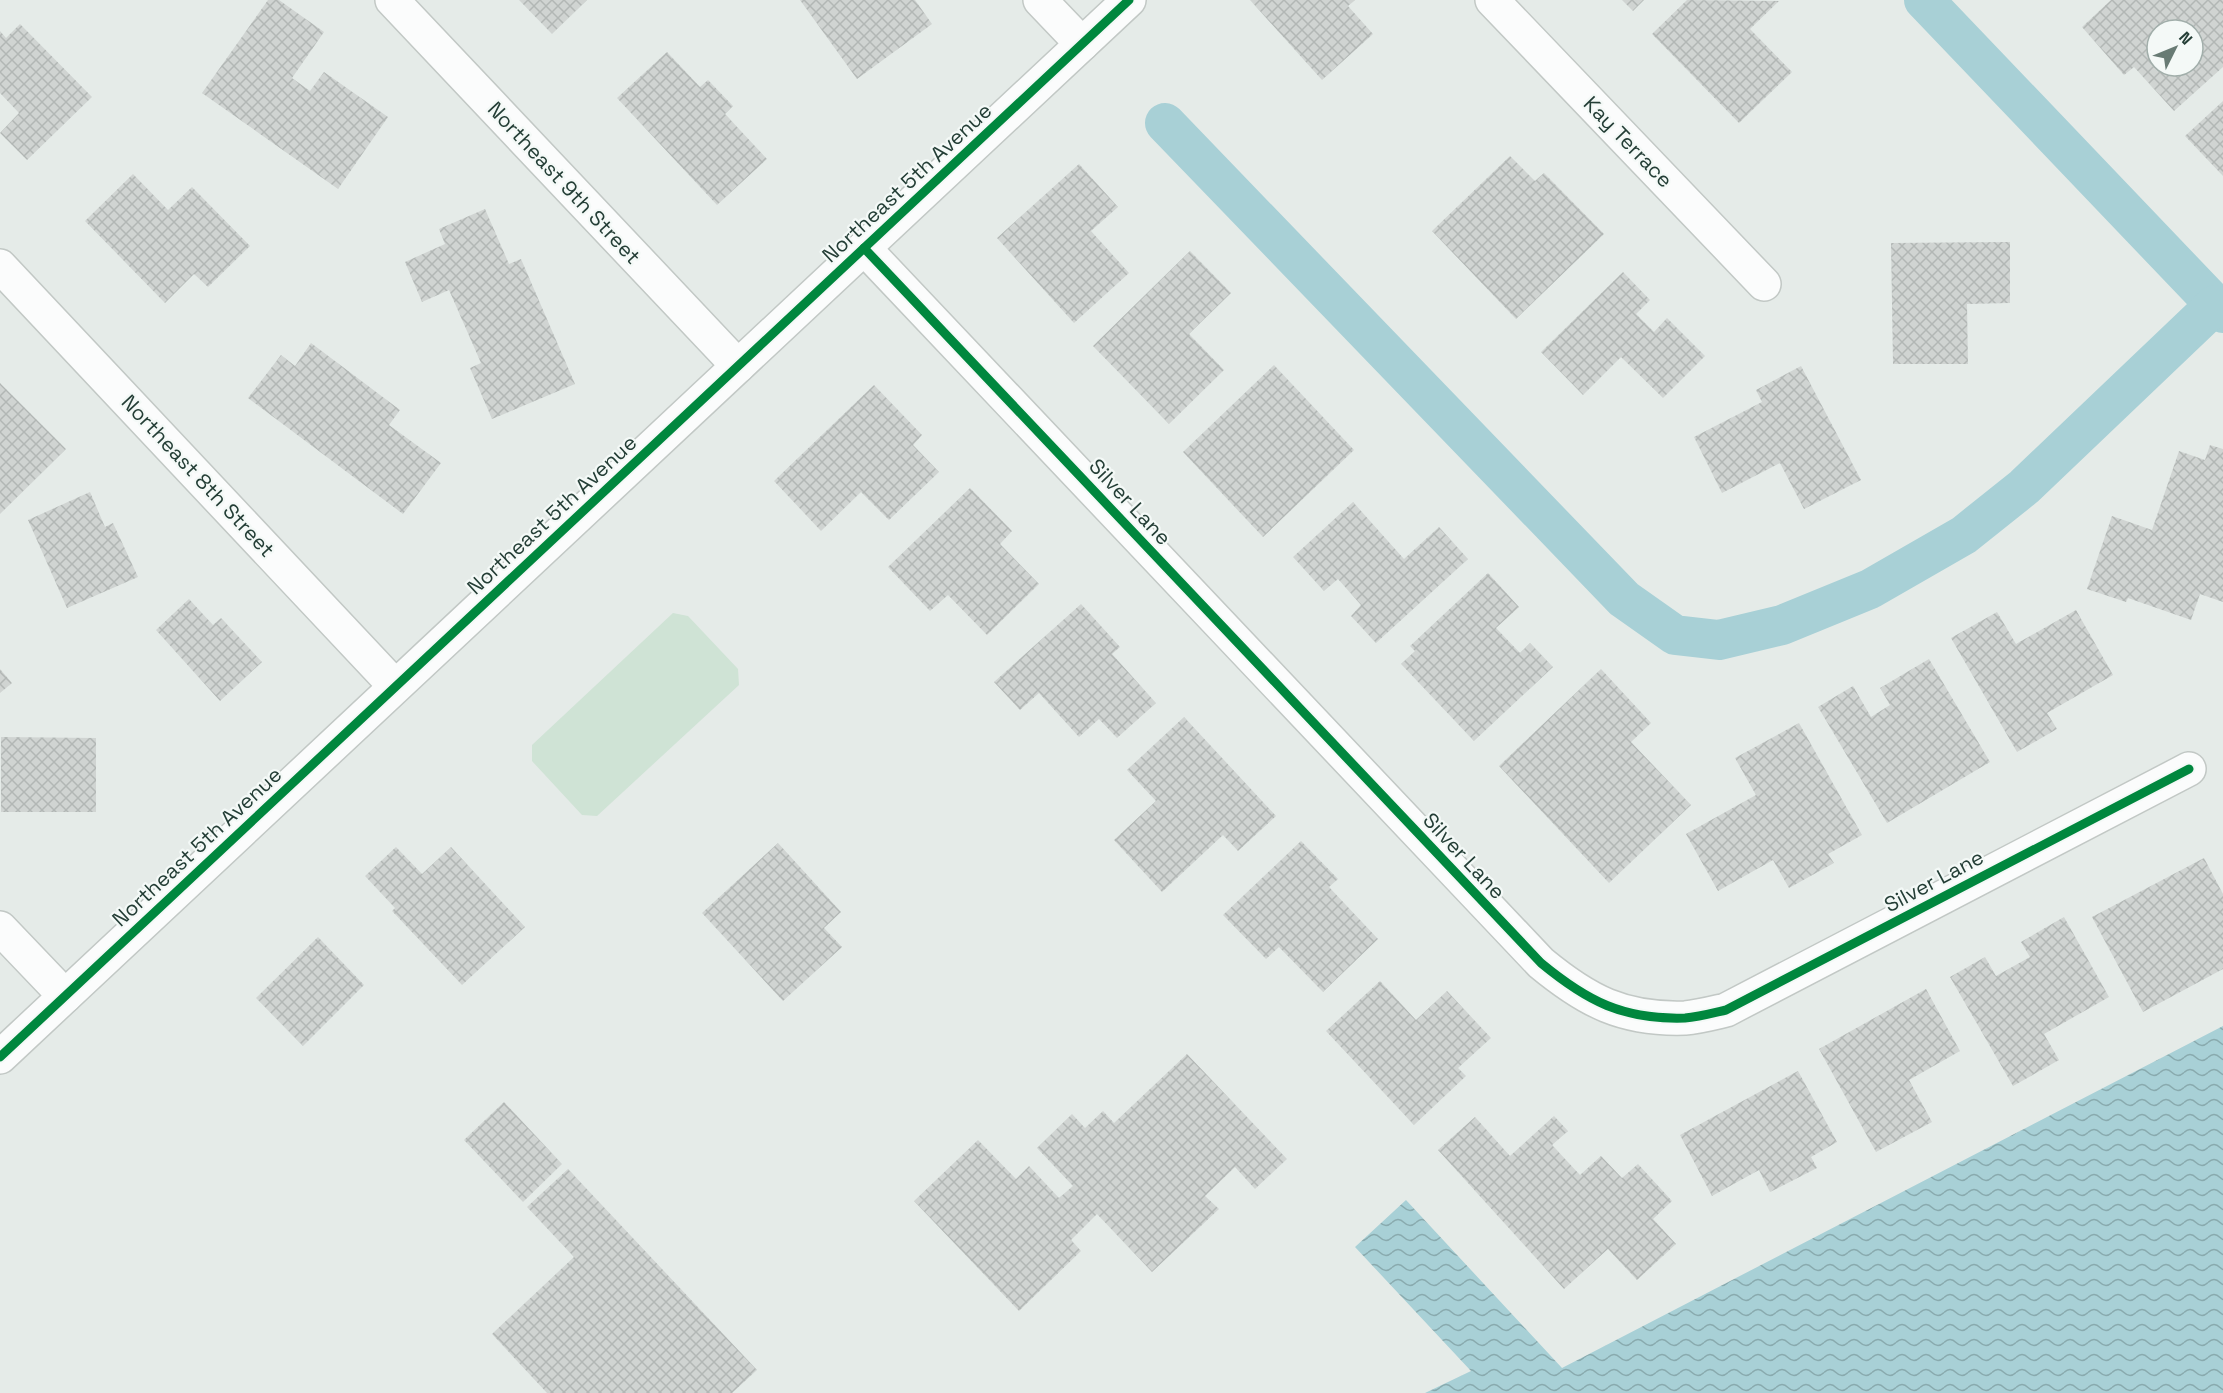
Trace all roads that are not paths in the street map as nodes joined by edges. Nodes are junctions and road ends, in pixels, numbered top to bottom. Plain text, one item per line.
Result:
1 (392, 0) edge
2 (1040, 0) edge
3 (1129, 0) edge
4 (1492, 0) edge
5 (1082, 44) junction
6 (864, 248) junction
7 (0, 266) edge
8 (1764, 284) dead end
9 (738, 366) junction
10 (395, 686) junction
11 (2189, 769) dead end
12 (0, 928) edge
13 (65, 996) junction
14 (0, 1057) edge

1 - 9 street, Northeast 9th Street
2 - 5 street
3 - 5 street, Northeast 5th Avenue
4 - 8 street, Kay Terrace
5 - 6 street, Northeast 5th Avenue
6 - 9 street, Northeast 5th Avenue
6 - 11 street, Silver Lane
7 - 10 street, Northeast 8th Street
9 - 10 street, Northeast 5th Avenue
10 - 13 street, Northeast 5th Avenue
12 - 13 street
13 - 14 street, Northeast 5th Avenue

